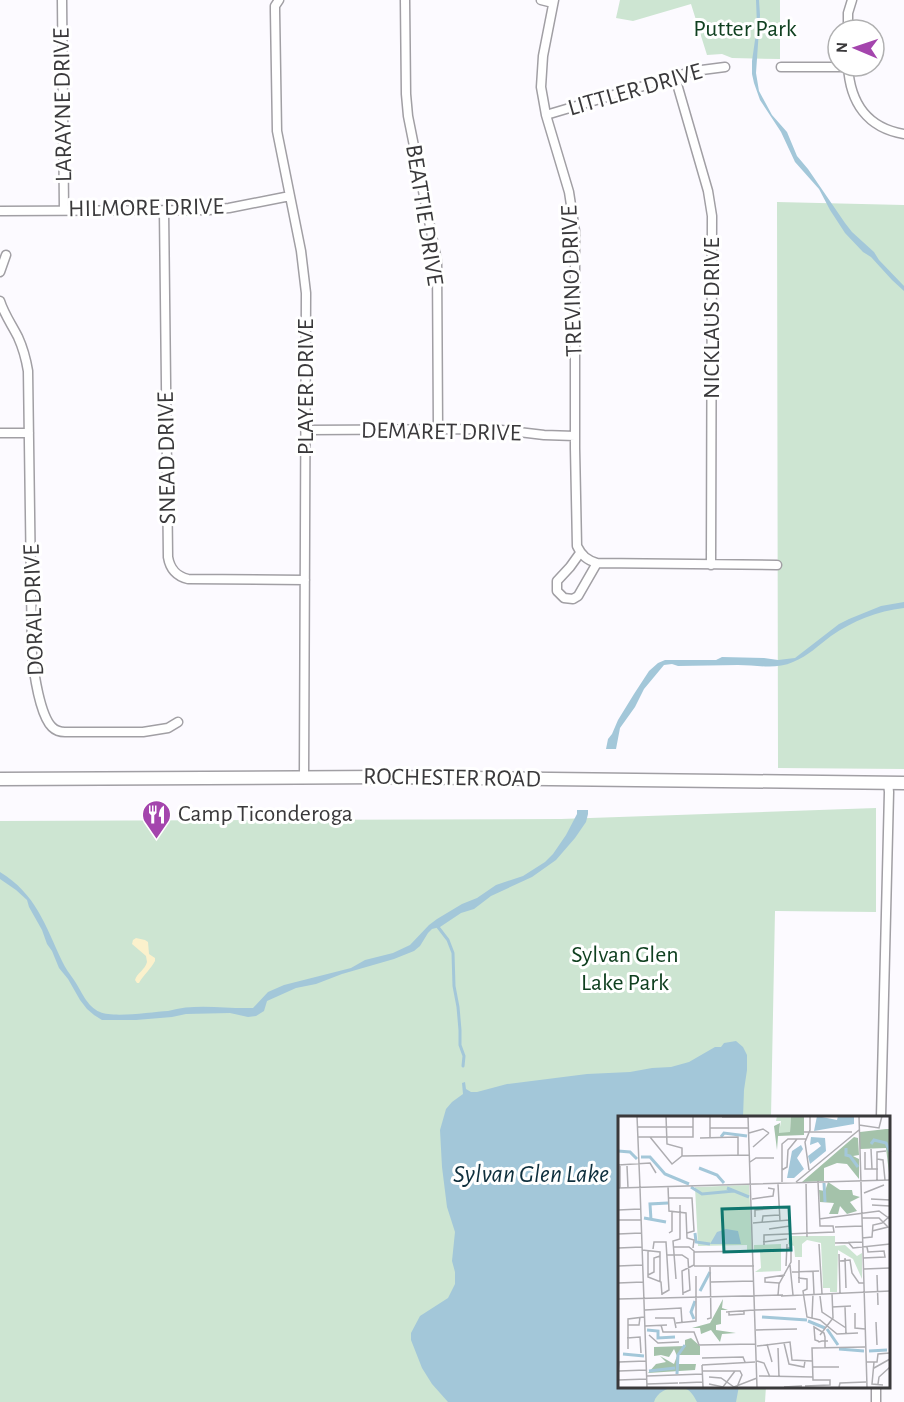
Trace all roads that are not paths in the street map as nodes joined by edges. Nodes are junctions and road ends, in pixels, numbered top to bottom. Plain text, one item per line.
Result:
1 (62, 0) edge
2 (279, 0) edge
3 (405, 0) edge
4 (541, 0) edge
5 (852, 0) edge
6 (554, 1) edge
7 (848, 18) edge
8 (826, 66) edge
9 (725, 67) dead end
10 (781, 67) dead end
11 (675, 77) junction
12 (850, 78) edge
13 (546, 115) junction
14 (904, 134) edge
15 (290, 196) junction
16 (63, 210) junction
17 (164, 210) junction
18 (0, 211) edge
19 (6, 255) dead end
20 (0, 272) edge
21 (0, 301) edge
22 (438, 429) junction
23 (306, 430) junction
24 (0, 433) edge
25 (29, 433) junction
26 (575, 436) junction
27 (580, 553) junction
28 (594, 562) junction
29 (711, 565) junction
30 (777, 565) dead end
31 (305, 580) junction
32 (178, 722) dead end
33 (304, 777) junction
34 (0, 779) edge
35 (888, 783) junction
36 (904, 783) edge
37 (881, 1116) edge

1 - 16 street, LARAYNE DRIVE
2 - 15 street, PLAYER DRIVE
3 - 22 street, BEATTIE DRIVE
4 - 6 street
5 - 7 street
6 - 13 street, TREVINO DRIVE
8 - 10 street
9 - 11 street, LITTLER DRIVE
11 - 13 street, LITTLER DRIVE
11 - 29 street, NICKLAUS DRIVE
12 - 14 street
13 - 26 street, TREVINO DRIVE
15 - 17 street, HILMORE DRIVE
15 - 23 street, PLAYER DRIVE
16 - 17 street, HILMORE DRIVE
16 - 18 street, HILMORE DRIVE
17 - 31 street, SNEAD DRIVE
19 - 20 street
21 - 25 street, DORAL DRIVE
22 - 23 street, DEMARET DRIVE
22 - 26 street, DEMARET DRIVE
23 - 31 street, PLAYER DRIVE
24 - 25 street
25 - 32 street, DORAL DRIVE
26 - 27 street, TREVINO DRIVE
27 - 28 street
27 - 28 street
28 - 29 street
29 - 30 street
31 - 33 street, PLAYER DRIVE
33 - 34 main road, ROCHESTER ROAD
33 - 35 main road, ROCHESTER ROAD
35 - 36 main road, ROCHESTER ROAD
35 - 37 street

